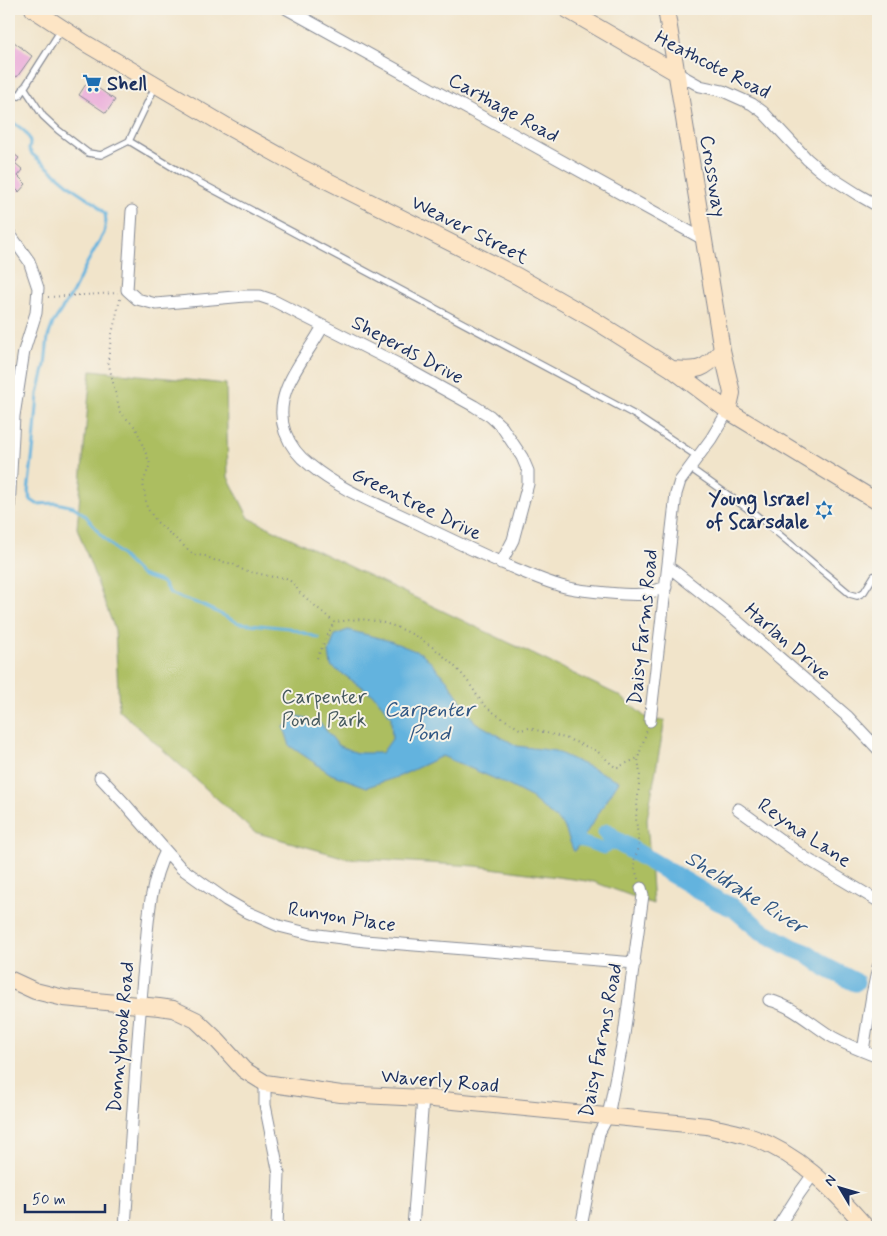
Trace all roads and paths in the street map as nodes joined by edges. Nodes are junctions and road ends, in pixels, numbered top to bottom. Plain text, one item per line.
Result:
1 (33, 9) edge
2 (287, 9) edge
3 (566, 9) edge
4 (666, 9) edge
5 (62, 28) junction
6 (675, 72) junction
7 (156, 85) junction
8 (24, 87) junction
9 (9, 88) edge
10 (129, 141) junction
11 (878, 206) edge
12 (132, 211) dead end
13 (9, 233) edge
14 (703, 239) junction
15 (38, 298) junction
16 (323, 326) junction
17 (722, 350) junction
18 (672, 369) junction
19 (728, 410) junction
20 (698, 457) junction
21 (690, 468) junction
22 (878, 502) edge
23 (9, 510) edge
24 (501, 563) junction
25 (669, 567) junction
26 (874, 576) dead end
27 (666, 587) junction
28 (334, 622) junction
29 (317, 658) dead end
30 (650, 721) joint
31 (878, 749) edge
32 (638, 758) junction
33 (100, 777) dead end
34 (738, 809) dead end
35 (166, 852) junction
36 (641, 888) joint
37 (878, 901) edge
38 (635, 962) junction
39 (878, 966) edge
40 (9, 979) edge
41 (769, 1000) dead end
42 (141, 1006) junction
43 (863, 1051) junction
44 (878, 1057) edge
45 (265, 1083) junction
46 (423, 1098) junction
47 (608, 1116) junction
48 (814, 1173) junction
49 (125, 1227) edge
50 (277, 1227) edge
51 (413, 1227) edge
52 (581, 1227) edge
53 (778, 1227) edge
54 (866, 1227) edge

1 - 5 street, Weaver Street
2 - 14 street, Carthage Road
3 - 6 street, Heathcote Road
4 - 6 street, Crossway
5 - 7 street, Weaver Street
5 - 8 lane
6 - 11 street, Heathcote Road
6 - 14 street, Crossway
7 - 10 lane
7 - 18 street, Weaver Street
8 - 9 lane
8 - 10 lane
10 - 20 lane
12 - 16 street, Sheperds Drive
13 - 15 street
14 - 17 street, Crossway
15 - 23 street
15 - 28 path
16 - 24 street, Sheperds Drive
16 - 24 street, Greentree Drive
17 - 18 street
17 - 19 street, Crossway
18 - 19 street, Weaver Street
19 - 20 street, Daisy Farms Road
19 - 22 street, Weaver Street
20 - 21 street, Daisy Farms Road
21 - 25 street, Daisy Farms Road
21 - 26 lane
24 - 27 street, Greentree Drive
25 - 27 street, Daisy Farms Road
25 - 31 street, Harlan Drive
27 - 30 street, Daisy Farms Road
28 - 29 path
28 - 32 path
30 - 32 path, Daisy Farms Road
32 - 36 path, Daisy Farms Road
33 - 35 street, Runyon Place
34 - 37 street, Reyna Lane
35 - 38 street, Runyon Place
35 - 42 street, Donnybrook Road
36 - 38 street, Daisy Farms Road
38 - 47 street, Daisy Farms Road
39 - 43 street
40 - 42 street, Waverly Road
41 - 43 street
42 - 45 street, Waverly Road
42 - 49 street, Donnybrook Road
43 - 44 street
45 - 46 street, Waverly Road
45 - 50 street
46 - 47 street, Waverly Road
46 - 51 street
47 - 48 street, Waverly Road
47 - 52 street, Daisy Farms Road
48 - 53 street
48 - 54 street, Waverly Road

